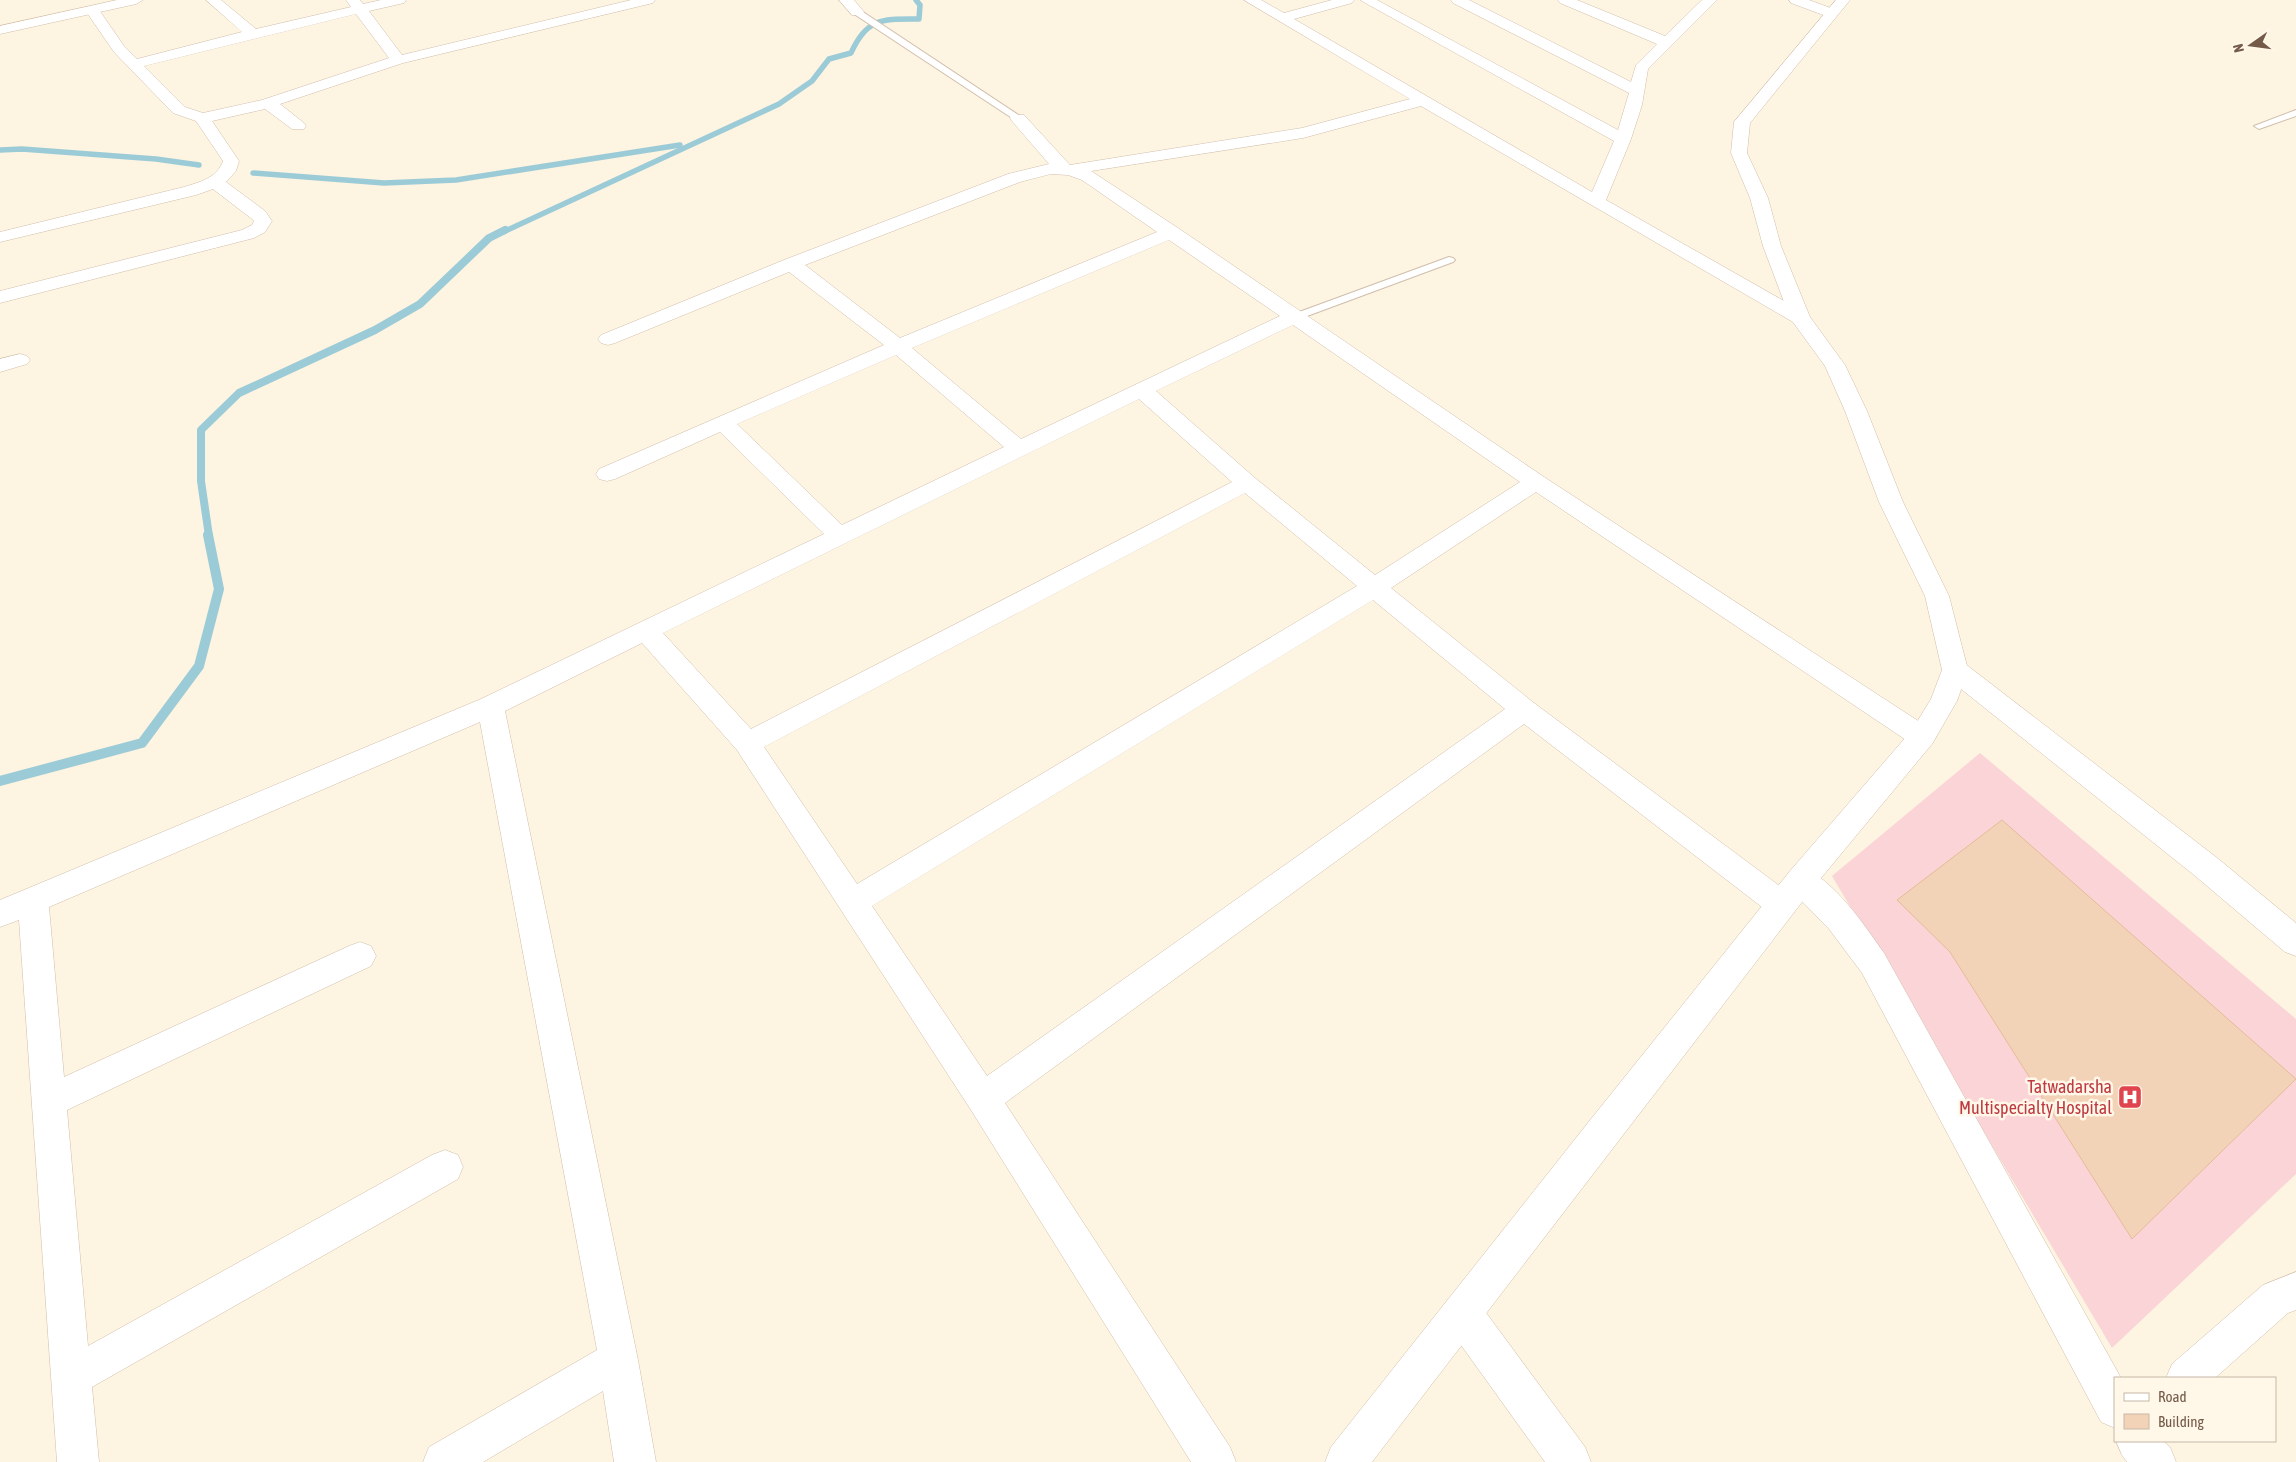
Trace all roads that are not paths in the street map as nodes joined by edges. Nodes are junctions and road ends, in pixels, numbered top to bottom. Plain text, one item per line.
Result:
1 (136, 0) edge
2 (213, 0) edge
3 (399, 0) edge
4 (648, 0) edge
5 (846, 0) edge
6 (1251, 0) edge
7 (1347, 0) edge
8 (1366, 0) edge
9 (1458, 0) edge
10 (1565, 0) edge
11 (1796, 0) edge
12 (357, 4) edge
13 (1699, 4) edge
14 (1837, 6) edge
15 (92, 10) junction
16 (856, 12) joint
17 (1282, 18) junction
18 (0, 30) edge
19 (253, 34) junction
20 (1666, 42) junction
21 (398, 60) junction
22 (134, 64) junction
23 (1637, 91) junction
24 (1422, 100) junction
25 (268, 103) junction
26 (2296, 113) edge
27 (202, 118) junction
28 (1018, 118) joint
29 (298, 126) dead end
30 (2259, 126) dead end
31 (1623, 139) junction
32 (1067, 168) junction
33 (215, 182) junction
34 (1596, 202) junction
35 (1172, 232) junction
36 (0, 237) edge
37 (1449, 260) dead end
38 (791, 264) junction
39 (0, 297) edge
40 (1295, 317) junction
41 (1800, 318) junction
42 (608, 339) dead end
43 (898, 346) junction
44 (20, 360) dead end
45 (0, 366) edge
46 (1143, 391) junction
47 (723, 422) junction
48 (1019, 448) junction
49 (607, 474) dead end
50 (1536, 482) junction
51 (1247, 483) junction
52 (840, 536) junction
53 (1376, 587) junction
54 (646, 631) junction
55 (1955, 670) junction
56 (491, 706) junction
57 (1524, 710) junction
58 (1922, 737) junction
59 (747, 743) junction
60 (1791, 892) junction
61 (33, 900) junction
62 (853, 902) junction
63 (0, 914) edge
64 (2296, 942) edge
65 (360, 956) dead end
66 (983, 1099) junction
67 (49, 1101) junction
68 (444, 1167) dead end
69 (2296, 1291) edge
70 (1462, 1313) junction
71 (618, 1360) junction
72 (72, 1377) junction
73 (2187, 1377) edge
74 (2114, 1406) edge
75 (2137, 1442) edge
76 (78, 1462) edge
77 (444, 1462) edge
78 (634, 1462) edge
79 (1215, 1462) edge
80 (1346, 1462) edge
81 (1570, 1462) edge
82 (2155, 1462) edge

1 - 15 street
2 - 19 street
3 - 12 street
4 - 21 street
5 - 16 street
6 - 17 street
7 - 17 street
8 - 31 street
9 - 23 street
10 - 20 street
11 - 14 street
12 - 19 street
12 - 21 street
13 - 20 street
14 - 41 street
15 - 18 street
15 - 22 street
16 - 28 lane
17 - 24 street
19 - 22 street
20 - 23 street
21 - 25 street
22 - 27 street
23 - 31 street
24 - 32 street
24 - 34 street
25 - 27 street
25 - 29 street
26 - 30 lane
27 - 33 street
28 - 32 street
31 - 34 street
32 - 35 street
32 - 38 street
33 - 36 street
33 - 39 street
34 - 41 street
35 - 40 street
35 - 43 street
37 - 40 lane
38 - 42 street
38 - 43 street
40 - 46 street
40 - 50 street
41 - 55 street
43 - 47 street
43 - 48 street
44 - 45 street
46 - 48 street
46 - 51 street
47 - 49 street
47 - 52 street
48 - 52 street
50 - 53 street
50 - 58 street
51 - 53 street
51 - 59 street
52 - 54 street
53 - 57 street
53 - 62 street
54 - 56 street
54 - 59 street
55 - 58 street
55 - 64 street
56 - 61 street
56 - 71 street
57 - 60 street
57 - 66 street
58 - 60 street
59 - 62 street
60 - 70 street
60 - 74 street
61 - 63 street
61 - 67 street
62 - 66 street
65 - 67 street
66 - 79 street
67 - 72 street
68 - 72 street
69 - 73 street
70 - 80 street
70 - 81 street
71 - 77 street
71 - 78 street
72 - 76 street
75 - 82 street

